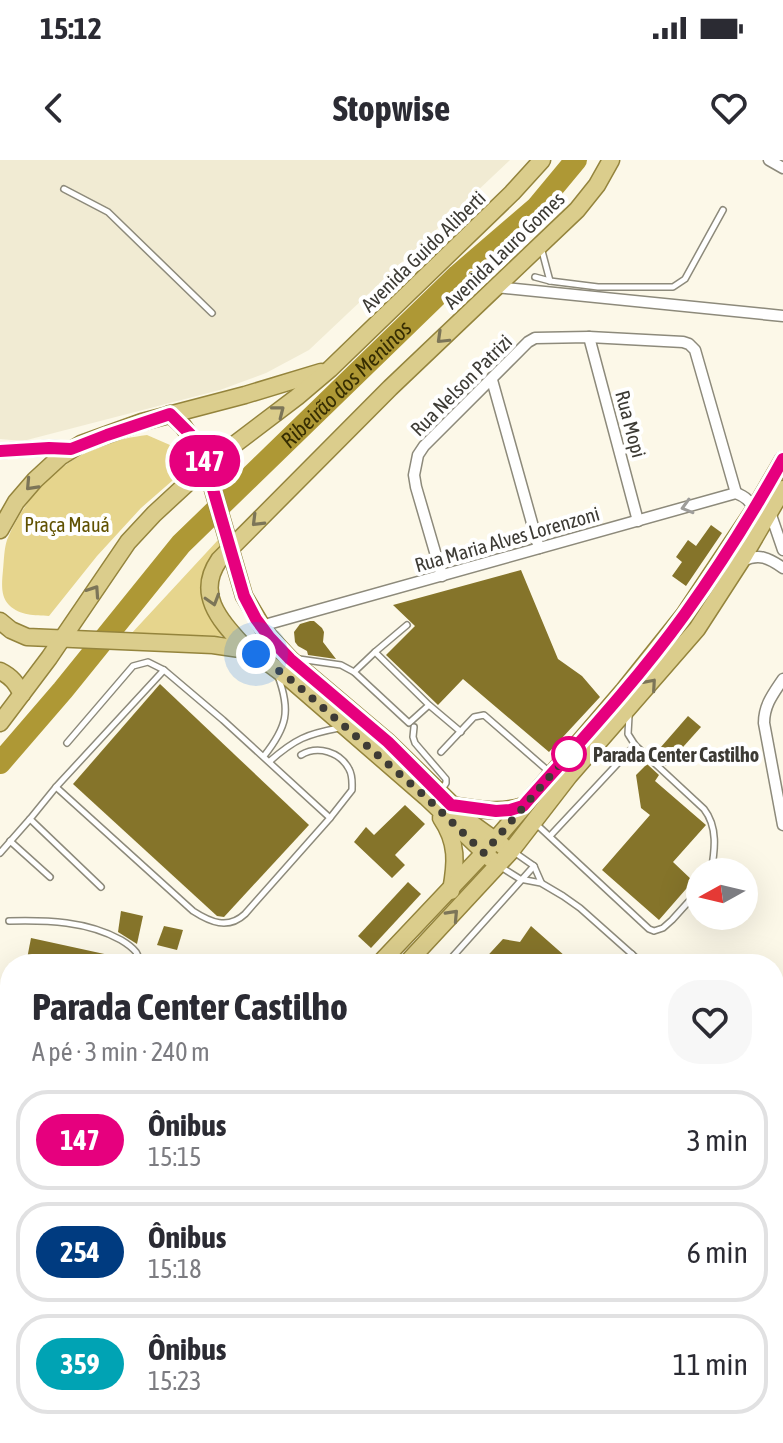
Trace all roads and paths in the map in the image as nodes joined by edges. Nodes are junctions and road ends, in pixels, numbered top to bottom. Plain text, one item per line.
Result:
1 (542, 160) edge
2 (611, 160) edge
3 (618, 160) edge
4 (769, 160) edge
5 (783, 168) edge
6 (597, 185) junction
7 (64, 189) dead end
8 (723, 210) dead end
9 (540, 246) junction
10 (535, 277) dead end
11 (550, 281) junction
12 (496, 287) junction
13 (212, 313) dead end
14 (783, 316) edge
15 (589, 337) junction
16 (330, 369) junction
17 (492, 380) junction
18 (170, 414) junction
19 (71, 449) junction
20 (0, 451) edge
21 (783, 460) edge
22 (206, 466) junction
23 (783, 489) edge
24 (736, 493) junction
25 (762, 511) junction
26 (638, 521) junction
27 (0, 530) edge
28 (229, 541) junction
29 (539, 548) junction
30 (783, 550) edge
31 (741, 561) junction
32 (783, 568) edge
33 (442, 576) junction
34 (0, 621) edge
35 (407, 625) dead end
36 (261, 626) junction
37 (62, 638) junction
38 (247, 650) junction
39 (375, 652) junction
40 (282, 663) junction
41 (164, 670) junction
42 (0, 671) edge
43 (354, 672) junction
44 (783, 679) edge
45 (22, 694) junction
46 (429, 705) junction
47 (629, 709) junction
48 (0, 723) edge
49 (344, 727) junction
50 (414, 727) dead end
51 (611, 730) junction
52 (461, 732) junction
53 (628, 734) junction
54 (67, 743) dead end
55 (635, 745) junction
56 (441, 752) dead end
57 (301, 755) dead end
58 (267, 759) junction
59 (546, 769) dead end
60 (56, 787) junction
61 (439, 798) junction
62 (523, 806) junction
63 (330, 818) junction
64 (30, 819) junction
65 (534, 822) junction
66 (783, 825) edge
67 (550, 836) junction
68 (10, 841) junction
69 (489, 847) junction
70 (511, 851) junction
71 (0, 853) edge
72 (712, 858) edge
73 (499, 865) junction
74 (534, 866) junction
75 (50, 877) dead end
76 (520, 879) junction
77 (541, 883) junction
78 (101, 887) dead end
79 (451, 891) junction
80 (686, 904) edge
81 (9, 921) dead end
82 (136, 954) edge
83 (389, 954) edge
84 (415, 954) edge
85 (455, 954) edge
86 (632, 954) edge

1 - 16 main road, Avenida Guido Aliberti
2 - 6 main road, Avenida Lauro Gomes
3 - 6 street
4 - 5 street
6 - 9 main road, Avenida Lauro Gomes
7 - 13 lane
8 - 11 lane
9 - 11 lane
9 - 12 main road, Avenida Lauro Gomes
10 - 11 lane
12 - 14 street
12 -> 28 main road, Avenida Lauro Gomes
15 - 17 street, Rua Nelson Patrizi
15 - 24 street, Rua Nelson Patrizi
15 - 26 street, Rua Mopi
16 - 18 main road, Avenida Guido Aliberti
22 -> 16 main road, Avenida Guido Aliberti
17 - 29 street
17 - 33 street, Rua Nelson Patrizi
18 - 19 main road, Avenida Guido Aliberti
18 - 22 main road
19 - 20 main road
19 -> 27 main road, Avenida Guido Aliberti
21 - 25 main road
22 - 28 main road
37 -> 22 main road, Avenida Guido Aliberti
23 - 25 main road
24 - 25 street
24 -> 26 street, Rua Maria Alves Lorenzoni
25 - 30 street
25 - 31 main road
25 - 62 main road
26 - 29 street, Rua Maria Alves Lorenzoni
28 - 36 main road
28 -> 38 main road, Avenida Lauro Gomes
29 - 33 street, Rua Maria Alves Lorenzoni
31 - 32 street
47 -> 31 main road
33 - 36 street, Rua Maria Alves Lorenzoni
34 - 37 main road
35 - 39 lane
36 - 40 main road
37 - 38 main road
37 - 45 main road, Avenida Guido Aliberti
38 - 40 main road
39 - 43 lane
39 - 46 lane
40 - 43 lane
40 - 49 main road
40 - 58 lane
40 - 61 main road
41 - 54 lane
41 - 58 lane
41 - 60 lane
42 - 45 main road
43 - 46 lane
44 - 66 street
45 - 48 main road, Avenida Guido Aliberti
46 - 52 lane
47 - 51 main road
47 - 53 lane
49 - 58 lane
49 - 61 main road
50 - 61 lane
51 - 53 lane
51 - 65 main road
52 - 56 lane
52 - 59 lane
53 - 55 lane
55 - 67 lane
55 - 72 lane
57 - 63 lane
58 - 63 lane
60 - 63 lane
60 - 64 lane
61 - 62 main road
61 - 69 main road
61 - 69 main road
61 - 79 main road
62 - 69 main road
64 - 68 lane
64 - 78 lane
65 - 67 lane
65 - 70 main road
67 - 80 lane
68 - 71 lane
68 - 75 lane
69 - 70 main road
69 - 73 main road
69 - 79 main road
70 - 73 main road
70 - 74 lane
73 - 76 lane
84 -> 73 main road
74 - 76 lane
74 - 77 lane
76 - 77 lane
76 - 85 lane
77 - 86 lane
79 - 83 main road
81 - 82 lane

